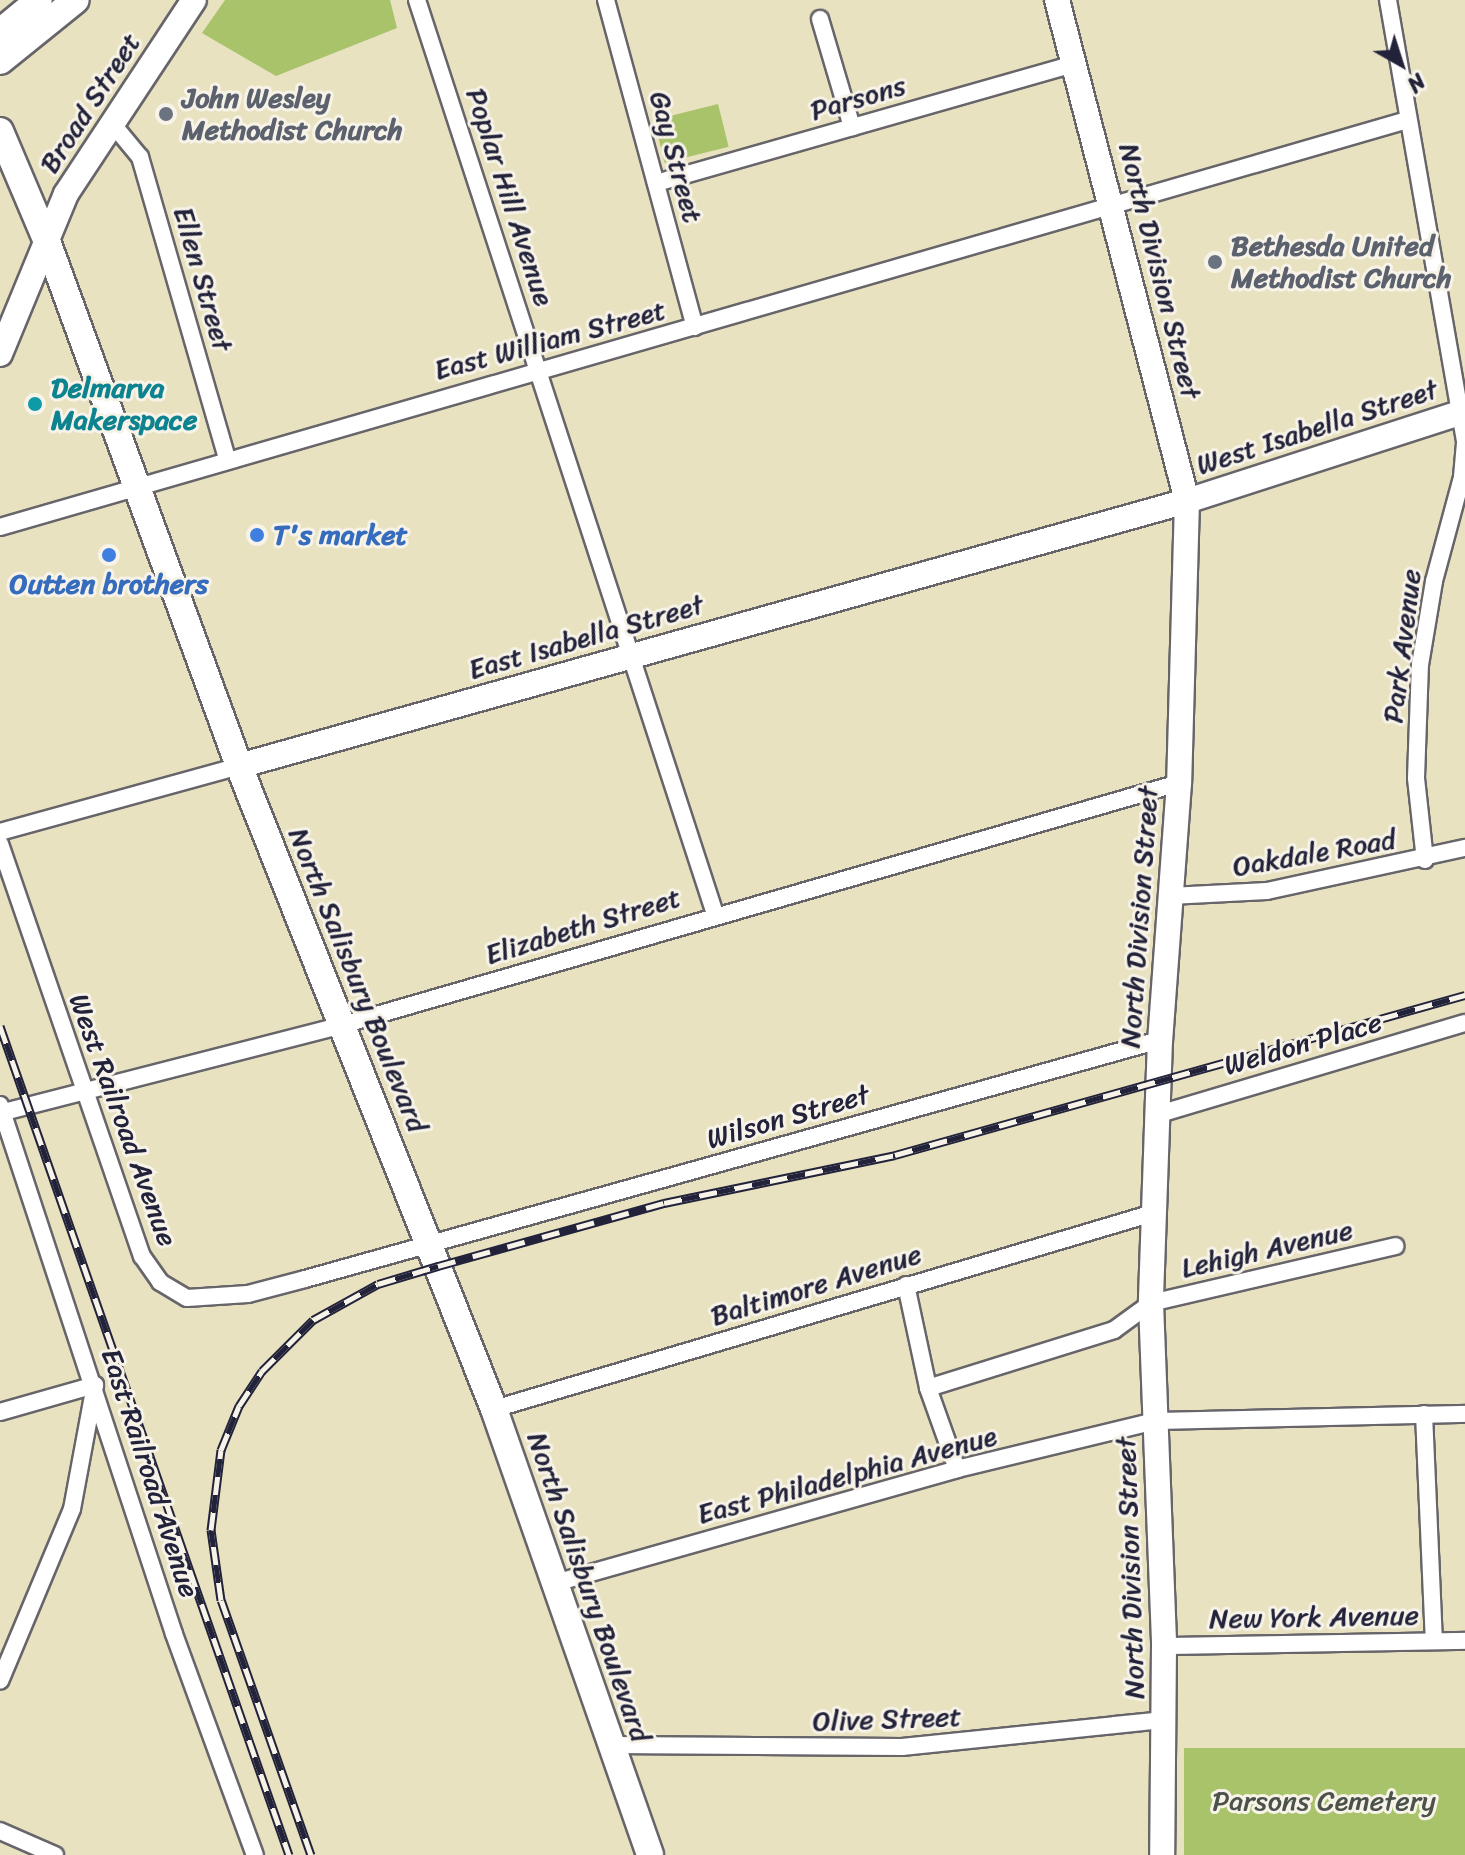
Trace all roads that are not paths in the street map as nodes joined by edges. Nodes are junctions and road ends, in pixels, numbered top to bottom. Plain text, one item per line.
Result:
1 (39, 0) edge
2 (76, 0) edge
3 (194, 0) edge
4 (417, 0) edge
5 (606, 0) edge
6 (1057, 0) edge
7 (1388, 0) edge
8 (820, 19) dead end
9 (0, 32) edge
10 (0, 61) edge
11 (1075, 64) junction
12 (1407, 120) junction
13 (111, 122) junction
14 (852, 127) junction
15 (1, 134) edge
16 (656, 183) junction
17 (1114, 207) junction
18 (48, 244) junction
19 (695, 327) junction
20 (0, 354) edge
21 (539, 368) junction
22 (1464, 411) edge
23 (1465, 440) edge
24 (227, 459) junction
25 (1464, 478) edge
26 (135, 485) junction
27 (1187, 501) junction
28 (0, 527) edge
29 (634, 657) junction
30 (239, 766) junction
31 (1179, 783) junction
32 (0, 832) edge
33 (0, 844) edge
34 (1465, 848) edge
35 (1425, 860) junction
36 (1170, 896) junction
37 (715, 914) junction
38 (1465, 1023) edge
39 (342, 1025) junction
40 (1160, 1040) junction
41 (83, 1095) junction
42 (1, 1110) edge
43 (1156, 1115) junction
44 (1153, 1213) junction
45 (429, 1244) junction
46 (1395, 1246) dead end
47 (906, 1285) junction
48 (1151, 1303) junction
49 (95, 1385) junction
50 (928, 1388) junction
51 (494, 1409) junction
52 (0, 1412) edge
53 (1424, 1414) junction
54 (1465, 1414) edge
55 (1155, 1421) junction
56 (957, 1469) junction
57 (555, 1583) junction
58 (1434, 1641) junction
59 (1465, 1641) edge
60 (1164, 1646) junction
61 (0, 1681) edge
62 (1165, 1720) junction
63 (610, 1745) junction
64 (0, 1831) edge
65 (55, 1855) edge
66 (255, 1855) edge
67 (650, 1855) edge
68 (1162, 1855) edge

1 - 9 main road
2 - 10 main road
3 - 13 street, Broad Street
4 - 21 street, Poplar Hill Avenue
5 - 16 street, Gay Street
6 - 11 street, North Division Street
7 - 12 street, Park Avenue
8 - 14 street
11 - 14 street, Parsons
11 - 17 street, North Division Street
12 - 17 street, East William Street
12 - 22 street, Park Avenue
13 - 18 street, Broad Street
13 - 24 street, Ellen Street
14 - 16 street, Parsons
15 - 18 main road, North Salisbury Boulevard
16 - 19 street, Gay Street
17 - 19 street, East William Street
17 - 27 street, North Division Street
18 - 20 street, Broad Street
18 - 26 main road, North Salisbury Boulevard
19 - 21 street, East William Street
21 - 24 street, East William Street
21 - 29 street, Poplar Hill Avenue
22 - 23 street, Park Avenue
22 - 27 street, West Isabella Street
23 - 25 street, Park Avenue
24 - 26 street, East William Street
25 - 35 street, Park Avenue
26 - 28 street, East William Street
26 - 30 main road, North Salisbury Boulevard
27 - 29 street, East Isabella Street
27 - 31 street, North Division Street
29 - 30 street, East Isabella Street
29 - 37 street, Poplar Hill Avenue
30 - 32 street, East Isabella Street
30 - 39 main road, North Salisbury Boulevard
31 - 36 street, North Division Street
31 - 37 street, Elizabeth Street
33 - 41 street, West Railroad Avenue
34 - 35 street, Oakdale Road
35 - 36 street, Oakdale Road
36 - 40 street, North Division Street
37 - 39 street, Elizabeth Street
38 - 43 street, Weldon Place
39 - 41 street, Elizabeth Street
39 - 45 main road, North Salisbury Boulevard
40 - 43 street, North Division Street
40 - 45 street, Wilson Street
41 - 42 street, Elizabeth Street
41 - 45 street, West Railroad Avenue
42 - 49 street, East Railroad Avenue
43 - 44 street, North Division Street
44 - 47 street, Baltimore Avenue
44 - 48 street, North Division Street
45 - 51 main road, North Salisbury Boulevard
46 - 48 street, Lehigh Avenue
47 - 50 street
47 - 51 street, Baltimore Avenue
48 - 50 street
48 - 55 street, North Division Street
49 - 52 street
49 - 61 street
49 - 66 street, East Railroad Avenue
50 - 56 street
51 - 57 main road, North Salisbury Boulevard
53 - 54 street, East Philadelphia Avenue
53 - 55 street, East Philadelphia Avenue
53 - 58 street
55 - 56 street, East Philadelphia Avenue
55 - 60 street, North Division Street
56 - 57 street, East Philadelphia Avenue
57 - 63 main road, North Salisbury Boulevard
58 - 59 street, New York Avenue
58 - 60 street, New York Avenue
60 - 62 street, North Division Street
62 - 63 street, Olive Street
62 - 68 street, North Division Street
63 - 67 main road, North Salisbury Boulevard
64 - 65 street

